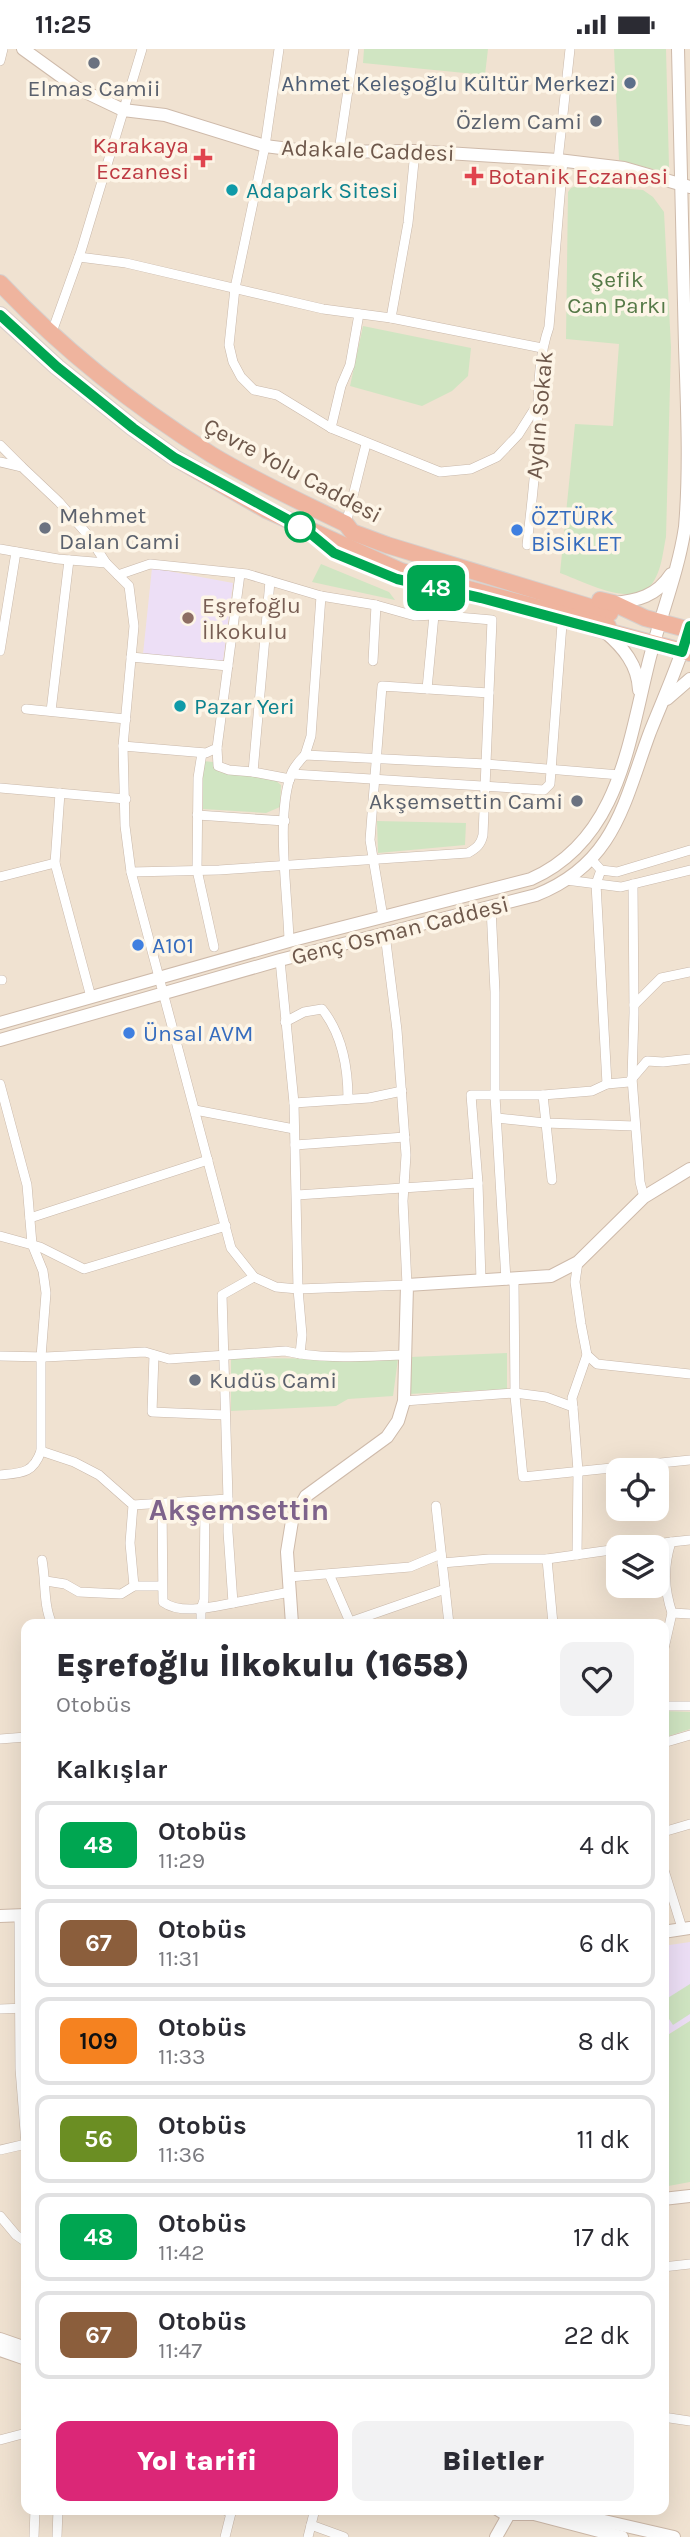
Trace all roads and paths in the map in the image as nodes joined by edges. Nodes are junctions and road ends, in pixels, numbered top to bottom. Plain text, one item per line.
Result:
1 (3, 49) edge
2 (23, 49) edge
3 (142, 49) edge
4 (279, 49) edge
5 (354, 49) edge
6 (570, 49) edge
7 (678, 49) edge
8 (0, 61) edge
9 (123, 110) junction
10 (265, 146) junction
11 (339, 151) junction
12 (415, 151) junction
13 (560, 160) junction
14 (685, 181) edge
15 (79, 257) junction
16 (0, 283) edge
17 (235, 288) junction
18 (359, 314) junction
19 (0, 315) edge
20 (391, 318) junction
21 (52, 332) junction
22 (542, 348) junction
23 (538, 402) junction
24 (331, 428) junction
25 (366, 443) junction
26 (0, 445) edge
27 (0, 463) edge
28 (22, 467) junction
29 (346, 524) junction
30 (527, 545) dead end
31 (0, 549) edge
32 (16, 552) junction
33 (69, 560) junction
34 (679, 562) junction
35 (106, 563) junction
36 (240, 574) junction
37 (118, 575) junction
38 (270, 581) junction
39 (321, 596) junction
40 (376, 605) junction
41 (434, 615) junction
42 (608, 618) junction
43 (660, 623) junction
44 (562, 624) dead end
45 (690, 629) edge
46 (654, 644) junction
47 (0, 651) edge
48 (686, 652) edge
49 (131, 657) junction
50 (373, 661) dead end
51 (229, 666) junction
52 (690, 679) edge
53 (427, 689) junction
54 (489, 693) junction
55 (640, 701) junction
56 (660, 708) junction
57 (26, 709) dead end
58 (51, 711) junction
59 (126, 719) junction
60 (123, 746) junction
61 (217, 748) junction
62 (204, 753) junction
63 (305, 754) junction
64 (377, 759) junction
65 (486, 764) junction
66 (550, 769) junction
67 (253, 772) junction
68 (620, 775) junction
69 (291, 776) junction
70 (376, 779) junction
71 (486, 784) junction
72 (0, 788) edge
73 (60, 793) junction
74 (126, 799) junction
75 (197, 815) junction
76 (285, 821) junction
77 (690, 850) edge
78 (372, 859) junction
79 (55, 863) junction
80 (596, 865) junction
81 (285, 866) junction
82 (197, 870) junction
83 (690, 870) edge
84 (131, 872) junction
85 (617, 872) junction
86 (0, 877) edge
87 (566, 880) junction
88 (596, 884) junction
89 (633, 884) junction
90 (621, 887) junction
91 (491, 907) junction
92 (383, 917) junction
93 (385, 934) junction
94 (289, 941) junction
95 (214, 947) dead end
96 (280, 960) junction
97 (690, 972) edge
98 (159, 978) junction
99 (163, 993) junction
100 (91, 997) junction
101 (634, 1005) junction
102 (0, 1023) edge
103 (285, 1023) junction
104 (0, 1040) edge
105 (690, 1059) edge
106 (632, 1078) junction
107 (0, 1084) edge
108 (607, 1084) junction
109 (402, 1091) junction
110 (543, 1095) junction
111 (495, 1096) junction
112 (348, 1099) junction
113 (293, 1103) junction
114 (194, 1110) junction
115 (496, 1118) junction
116 (545, 1123) junction
117 (635, 1126) junction
118 (294, 1129) junction
119 (405, 1137) junction
120 (295, 1145) junction
121 (208, 1160) junction
122 (690, 1169) edge
123 (552, 1180) dead end
124 (478, 1183) junction
125 (405, 1188) junction
126 (297, 1195) junction
127 (644, 1197) junction
128 (30, 1218) junction
129 (226, 1226) junction
130 (0, 1236) edge
131 (32, 1244) junction
132 (578, 1262) junction
133 (254, 1277) junction
134 (510, 1280) junction
135 (481, 1281) junction
136 (407, 1285) junction
137 (298, 1289) junction
138 (223, 1354) junction
139 (300, 1354) junction
140 (154, 1355) junction
141 (405, 1355) junction
142 (587, 1355) junction
143 (0, 1356) edge
144 (41, 1357) junction
145 (690, 1374) edge
146 (514, 1393) junction
147 (404, 1401) junction
148 (573, 1407) junction
149 (225, 1415) junction
150 (41, 1451) junction
151 (690, 1460) edge
152 (578, 1471) junction
153 (0, 1475) edge
154 (228, 1499) junction
155 (205, 1501) junction
156 (162, 1503) junction
157 (133, 1505) junction
158 (436, 1506) dead end
159 (690, 1540) edge
160 (671, 1542) joint
161 (606, 1551) edge
162 (577, 1555) junction
163 (442, 1558) junction
164 (547, 1559) junction
165 (42, 1560) dead end
166 (329, 1574) junction
167 (289, 1577) junction
168 (46, 1581) junction
169 (134, 1586) junction
170 (162, 1586) junction
171 (445, 1589) junction
172 (289, 1591) junction
173 (233, 1603) junction
174 (201, 1609) junction
175 (672, 1613) junction
176 (690, 1614) edge
177 (49, 1619) edge
178 (201, 1619) edge
179 (292, 1619) edge
180 (349, 1619) edge
181 (359, 1619) edge
182 (448, 1619) edge
183 (553, 1619) edge
184 (669, 1626) edge
185 (669, 1706) edge
186 (690, 1706) edge
187 (690, 1735) edge
188 (21, 1737) edge
189 (0, 1739) edge
190 (669, 1741) edge
191 (690, 1824) edge
192 (669, 1830) edge
193 (669, 1883) edge
194 (21, 1913) edge
195 (0, 1916) edge
196 (686, 1928) edge
197 (21, 2008) edge
198 (0, 2009) edge
199 (21, 2049) edge
200 (21, 2082) edge
201 (21, 2145) edge
202 (0, 2150) edge
203 (690, 2196) edge
204 (669, 2199) edge
205 (0, 2216) edge
206 (21, 2238) edge
207 (690, 2264) edge
208 (669, 2266) edge
209 (0, 2339) edge
210 (21, 2346) edge
211 (0, 2350) edge
212 (21, 2357) edge
213 (669, 2418) edge
214 (690, 2421) edge
215 (21, 2434) edge
216 (0, 2440) edge
217 (35, 2515) edge
218 (58, 2515) edge
219 (230, 2515) edge
220 (314, 2515) edge
221 (505, 2515) edge
222 (536, 2515) edge
223 (575, 2515) edge
224 (312, 2525) junction
225 (579, 2532) edge
226 (496, 2536) edge
227 (33, 2537) edge
228 (57, 2537) edge
229 (225, 2537) edge
230 (308, 2537) edge
231 (344, 2537) edge
232 (622, 2537) edge
233 (674, 2537) edge

1 - 8 street
2 - 9 main road, Adakale Caddesi
3 - 9 street
4 - 10 street
5 - 11 street
6 - 13 street, Aydın Sokak
7 - 14 main road, Genç Osman Caddesi
9 - 10 main road, Adakale Caddesi
9 - 15 street
10 - 11 main road, Adakale Caddesi
10 - 17 street
11 - 12 main road, Adakale Caddesi
12 - 13 main road, Adakale Caddesi
12 - 20 street
13 - 14 main road, Adakale Caddesi
13 - 22 street, Aydın Sokak
14 - 34 main road, Genç Osman Caddesi
15 - 17 street
15 - 21 street
16 - 21 highway, Çevre Yolu Caddesi
17 - 18 street
17 - 24 street
18 - 20 street
18 - 24 street
19 - 42 highway, Çevre Yolu Caddesi
20 - 22 street
21 - 29 highway, Çevre Yolu Caddesi
22 - 23 street, Aydın Sokak
23 - 25 street
23 - 30 street, Aydın Sokak
24 - 25 street
25 - 29 street
26 - 28 street
27 - 28 street
28 - 35 street
29 - 42 highway, Çevre Yolu Caddesi
31 - 32 street
32 - 33 street
32 - 47 street
33 - 35 street
33 - 58 street
34 - 42 main road
34 - 43 main road, Genç Osman Caddesi
35 - 37 street
36 - 37 street
36 - 38 street
36 - 51 street
37 - 49 street
38 - 39 street
38 - 67 street
39 - 40 street
39 - 63 street
40 - 41 street
40 - 50 street
41 - 53 street
41 - 54 street
42 - 43 highway
42 - 46 highway
42 - 55 main road
43 - 45 highway
43 - 46 main road, Genç Osman Caddesi
44 - 66 street
45 - 48 main road, Genç Osman Caddesi
46 - 48 highway
46 - 55 main road, Genç Osman Caddesi
48 - 56 main road, Genç Osman Caddesi
49 - 51 street
49 - 59 street
51 - 61 street
52 - 56 main road
53 - 54 street
53 - 64 street
54 - 65 street
55 - 68 main road, Genç Osman Caddesi
56 - 80 main road, Genç Osman Caddesi
57 - 58 street
58 - 59 street
59 - 60 street
60 - 62 street
60 - 74 street
61 - 62 street
61 - 67 street
62 - 75 street
63 - 64 street
63 - 69 street
64 - 65 street
64 - 70 street
65 - 66 street
65 - 71 street
66 - 68 street
66 - 71 street
67 - 69 street
68 - 92 main road, Genç Osman Caddesi
69 - 70 street
69 - 76 street
70 - 71 street
70 - 78 street
71 - 78 street
72 - 73 street
73 - 74 street
73 - 79 street
74 - 84 street
75 - 76 street
75 - 82 street
76 - 81 street
77 - 85 street
78 - 81 street
78 - 92 street
79 - 86 street
79 - 100 street
80 - 85 street
80 - 87 main road, Genç Osman Caddesi
80 - 88 street
81 - 82 street
81 - 94 street
82 - 84 street
82 - 95 street
83 - 89 street
84 - 98 street
85 - 90 street
87 - 88 street
87 - 91 main road, Genç Osman Caddesi
88 - 90 street
88 - 108 street
89 - 90 street
89 - 101 street
91 - 93 main road, Genç Osman Caddesi
91 - 111 street
92 - 94 main road, Genç Osman Caddesi
93 - 96 main road, Genç Osman Caddesi
93 - 109 street
94 - 98 main road, Genç Osman Caddesi
96 - 99 main road, Genç Osman Caddesi
96 - 103 street
97 - 101 street
98 - 99 street
98 - 100 main road, Genç Osman Caddesi
99 - 104 main road, Genç Osman Caddesi
99 - 114 street
100 - 102 main road, Genç Osman Caddesi
101 - 106 street
103 - 112 street
103 - 113 street
105 - 106 street
106 - 108 street
106 - 117 street
107 - 128 street
108 - 110 street
109 - 112 street
109 - 119 street
110 - 111 street
110 - 116 street
111 - 115 street
111 - 124 street
112 - 113 street
113 - 118 street
114 - 118 street
114 - 121 street
115 - 116 street
115 - 134 street
116 - 117 street
116 - 123 street
117 - 127 street
118 - 120 street
119 - 120 street
119 - 125 street
120 - 126 street
121 - 128 street
121 - 129 street
122 - 127 main road
124 - 125 street
124 - 135 street
125 - 126 street
125 - 136 street
126 - 137 street
127 - 132 main road
128 - 131 street
129 - 131 street
129 - 133 street
130 - 131 street
131 - 144 street
132 - 134 main road
132 - 142 street
133 - 137 street
133 - 138 street
134 - 135 main road
134 - 146 street
135 - 136 main road
136 - 137 street
136 - 141 main road
137 - 139 street
138 - 139 street
138 - 140 street
138 - 149 street
139 - 141 street
140 - 144 street
140 - 149 street
141 - 147 main road
142 - 145 street
142 - 148 street
143 - 144 street
144 - 150 street
146 - 147 street
146 - 148 street
146 - 152 street
147 - 167 main road
148 - 152 street
149 - 154 street
150 - 153 street
150 - 157 street
151 - 152 street
152 - 162 street
154 - 155 street
154 - 173 street
155 - 156 street
155 - 174 street
156 - 157 street
156 - 170 street
157 - 169 street
158 - 163 street
159 - 160 street
160 - 175 street
161 - 162 street
162 - 164 street
163 - 164 street
163 - 166 street
163 - 171 street
164 - 183 street
165 - 168 street
166 - 167 street
166 - 180 street
167 - 172 main road
168 - 169 street
168 - 177 street
169 - 170 street
170 - 174 street
171 - 181 street
171 - 182 street
172 - 173 street
172 - 179 main road
173 - 174 street
174 - 178 street
175 - 176 street
175 - 184 street
185 - 186 street
187 - 190 street
188 - 189 street
191 - 192 street
193 - 196 street
194 - 195 main road
197 - 198 street
199 - 200 street
201 - 202 street
203 - 204 main road
205 - 206 street
207 - 208 street
209 - 210 main road
211 - 212 main road
213 - 214 street
215 - 216 street
217 - 227 street
218 - 228 street
219 - 229 street
220 - 224 street
221 - 226 main road
222 - 225 main road
223 - 233 main road
224 - 230 street
224 - 231 street
225 - 232 main road

